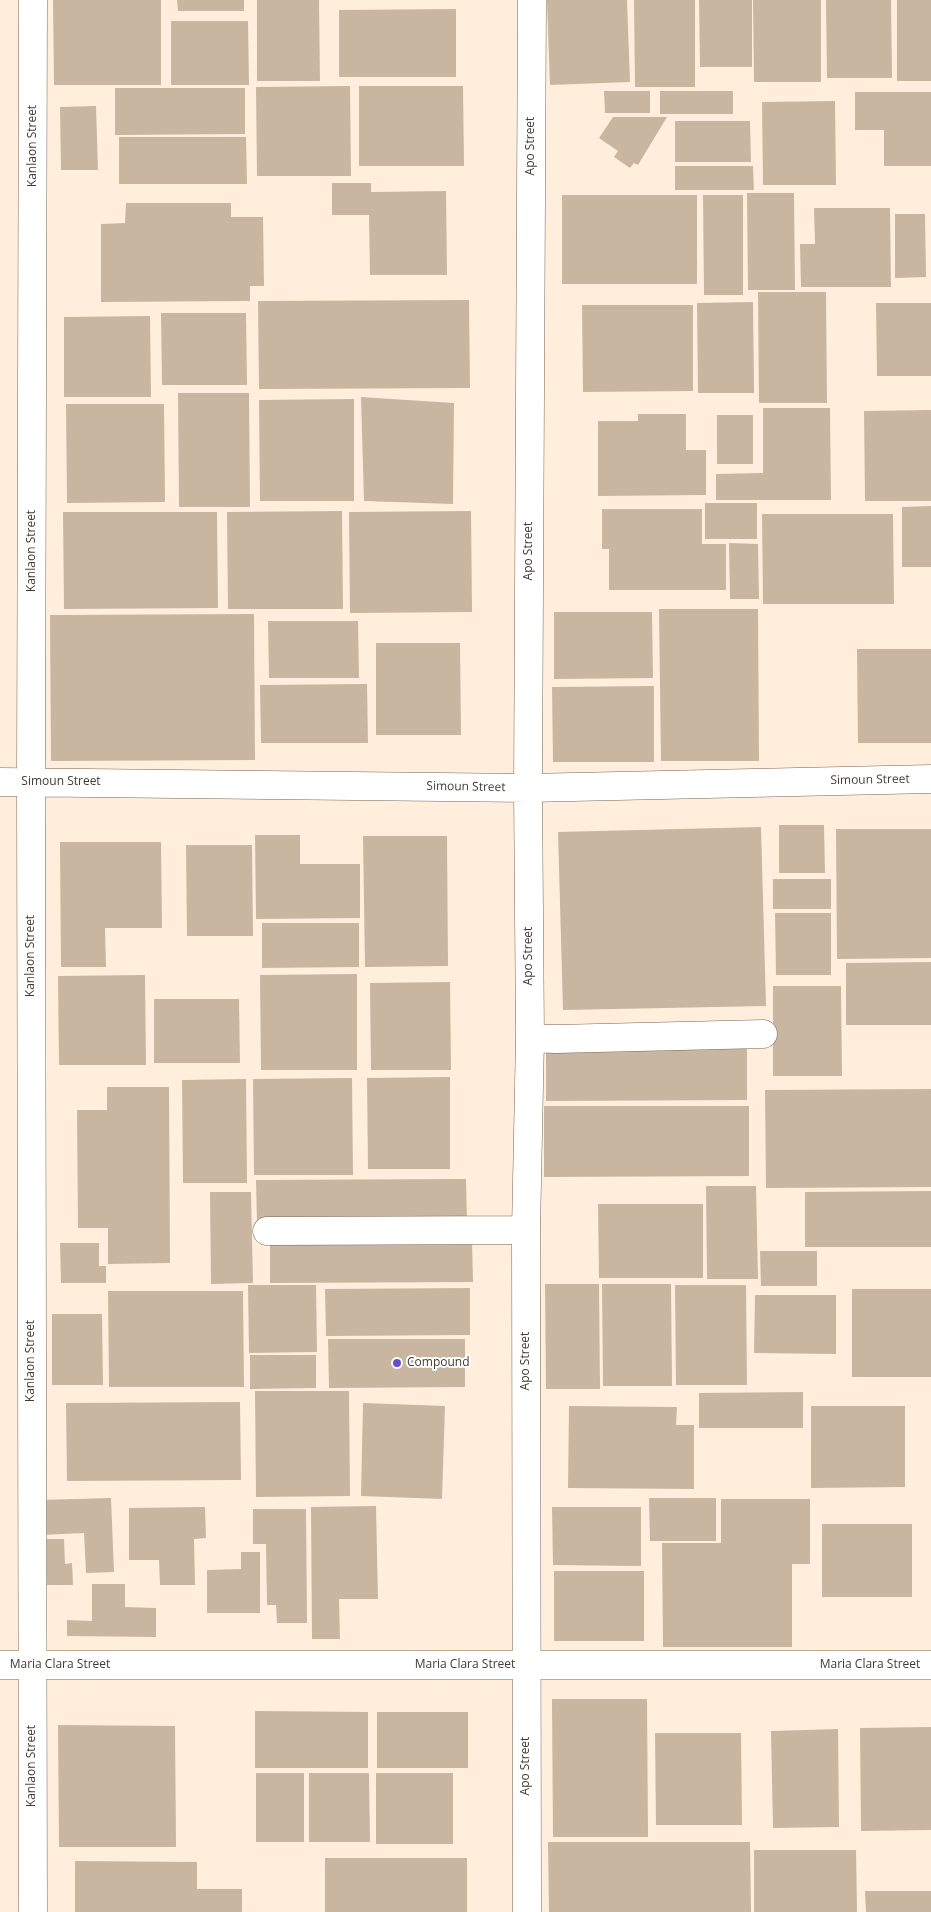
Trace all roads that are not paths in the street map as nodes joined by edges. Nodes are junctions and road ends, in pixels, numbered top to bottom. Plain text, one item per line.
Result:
1 (33, 0) edge
2 (532, 0) edge
3 (931, 779) edge
4 (31, 781) junction
5 (0, 782) edge
6 (528, 788) junction
7 (763, 1034) dead end
8 (530, 1038) junction
9 (526, 1230) junction
10 (267, 1231) dead end
11 (0, 1665) edge
12 (31, 1665) junction
13 (526, 1665) junction
14 (931, 1665) edge
15 (33, 1912) edge
16 (527, 1912) edge

1 - 4 street, Kanlaon Street
2 - 6 street, Apo Street
3 - 6 street, Simoun Street
4 - 5 street, Simoun Street
4 - 6 street, Simoun Street
4 - 12 street, Kanlaon Street
6 - 8 street, Apo Street
7 - 8 street
8 - 9 street, Apo Street
9 - 10 street
9 - 13 street, Apo Street
11 - 12 street, Maria Clara Street
12 - 13 street, Maria Clara Street
12 - 15 street, Kanlaon Street
13 - 14 street, Maria Clara Street
13 - 16 street, Apo Street

